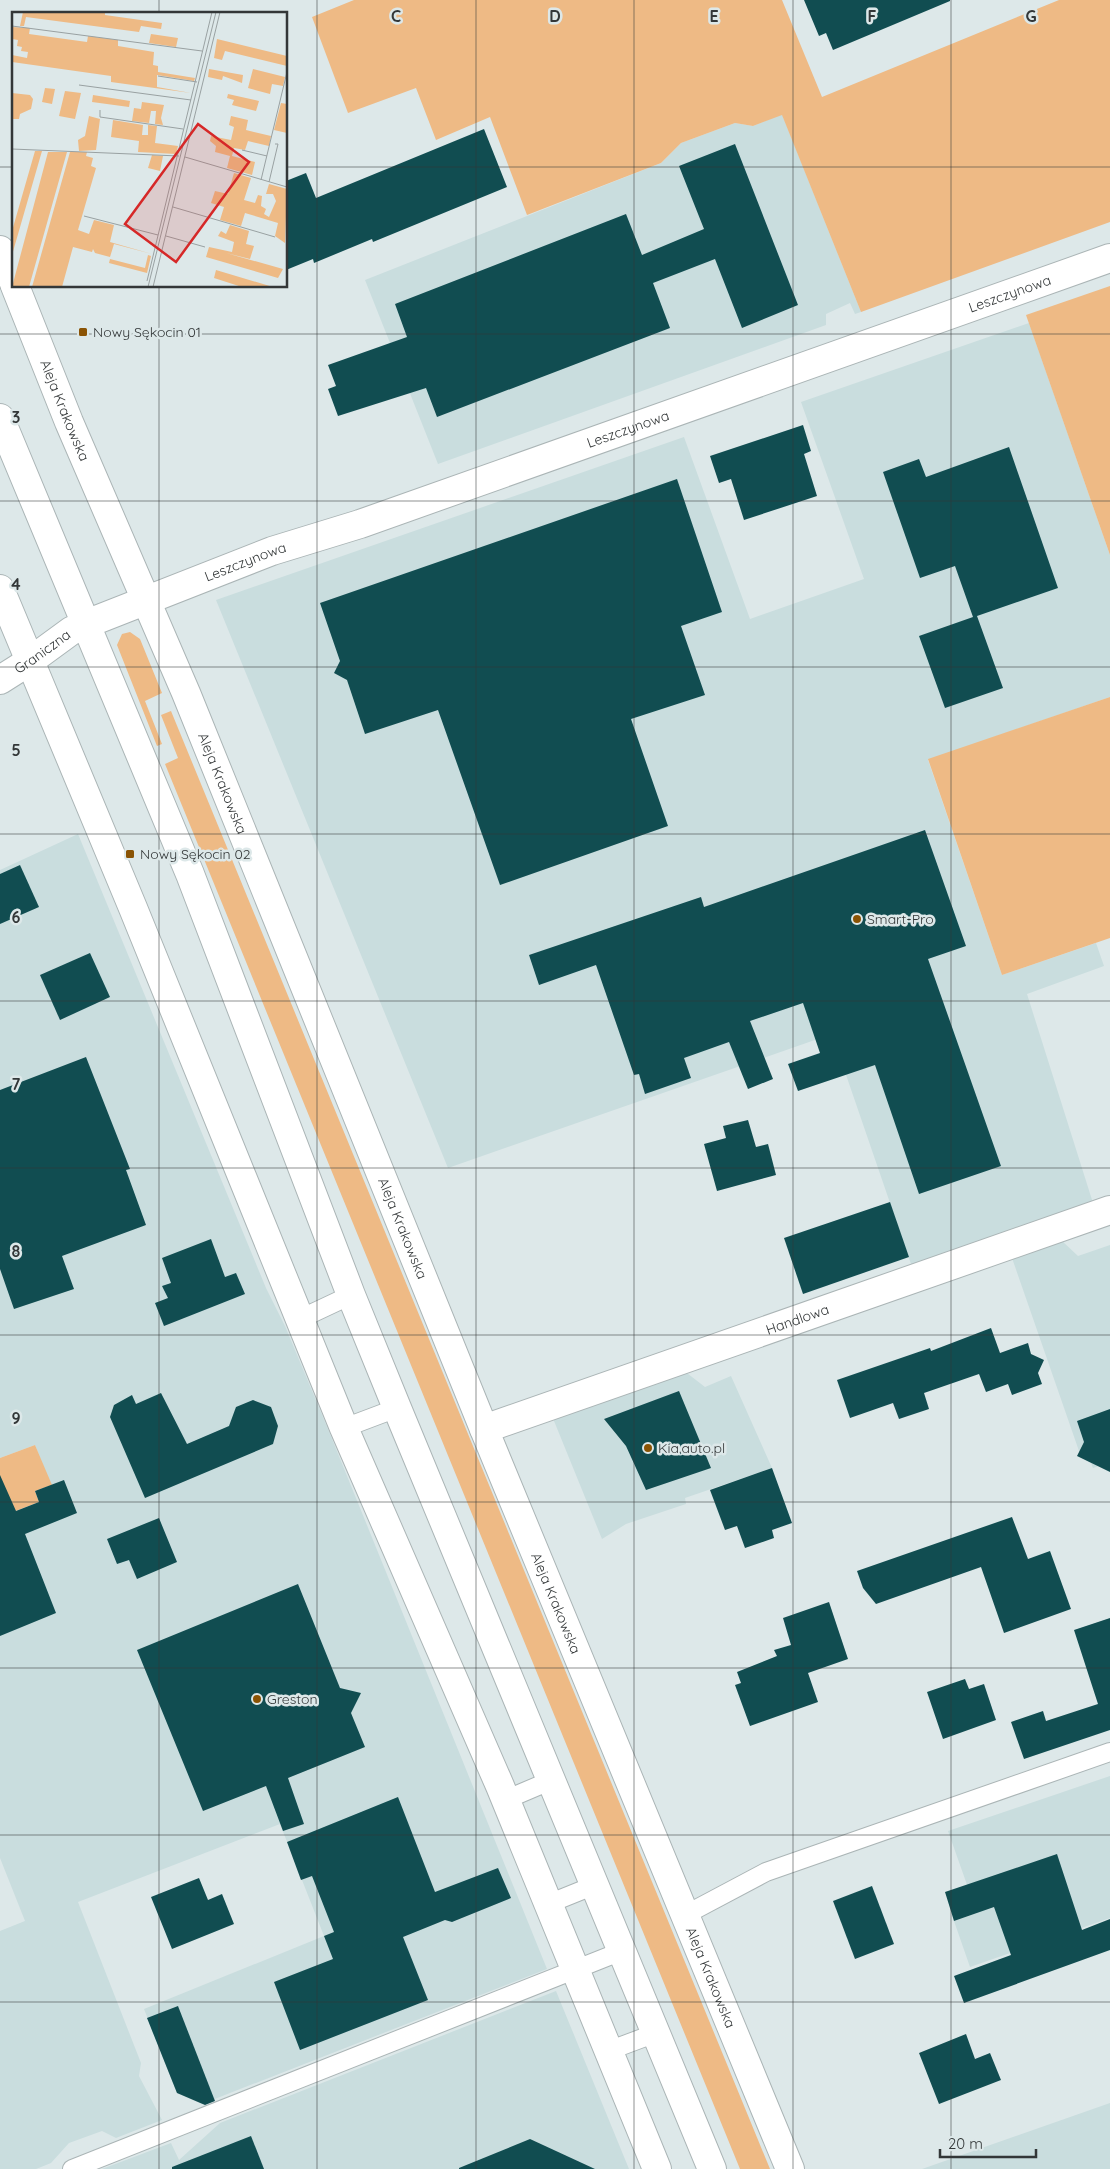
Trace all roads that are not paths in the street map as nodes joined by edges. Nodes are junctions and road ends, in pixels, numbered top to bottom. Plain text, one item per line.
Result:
1 (0, 250) edge
2 (1110, 258) edge
3 (12, 280) edge
4 (15, 288) edge
5 (0, 418) edge
6 (0, 589) edge
7 (145, 599) junction
8 (86, 624) junction
9 (30, 661) junction
10 (0, 680) edge
11 (1110, 1210) edge
12 (351, 1295) junction
13 (300, 1319) junction
14 (397, 1408) junction
15 (344, 1428) junction
16 (484, 1428) junction
17 (1110, 1752) edge
18 (552, 1780) junction
19 (505, 1800) junction
20 (594, 1885) junction
21 (548, 1904) junction
22 (685, 1915) junction
23 (622, 1951) junction
24 (575, 1971) junction
25 (656, 2033) junction
26 (608, 2051) junction
27 (72, 2169) edge
28 (657, 2169) edge
29 (712, 2169) edge
30 (790, 2169) edge

1 - 3 main road, Aleja Krakowska
2 - 7 main road, Leszczynowa
4 - 7 main road, Aleja Krakowska
5 - 8 main road
6 - 9 main road
7 - 8 main road, Leszczynowa
7 - 16 main road, Aleja Krakowska
8 - 9 main road, Graniczna
8 - 12 main road
9 - 10 main road, Graniczna
9 - 13 main road
11 - 16 main road, Handlowa
12 - 13 lane
12 - 14 main road
13 - 15 main road
14 - 15 lane
14 - 18 main road
15 - 19 main road
16 - 22 main road, Aleja Krakowska
17 - 22 lane
18 - 19 lane
18 - 20 main road
19 - 21 main road
20 - 21 lane
20 - 23 main road
21 - 24 main road
22 - 30 main road, Aleja Krakowska
23 - 24 lane
23 - 25 main road
24 - 26 main road
24 - 27 lane
25 - 26 lane
25 - 29 main road
26 - 28 main road

